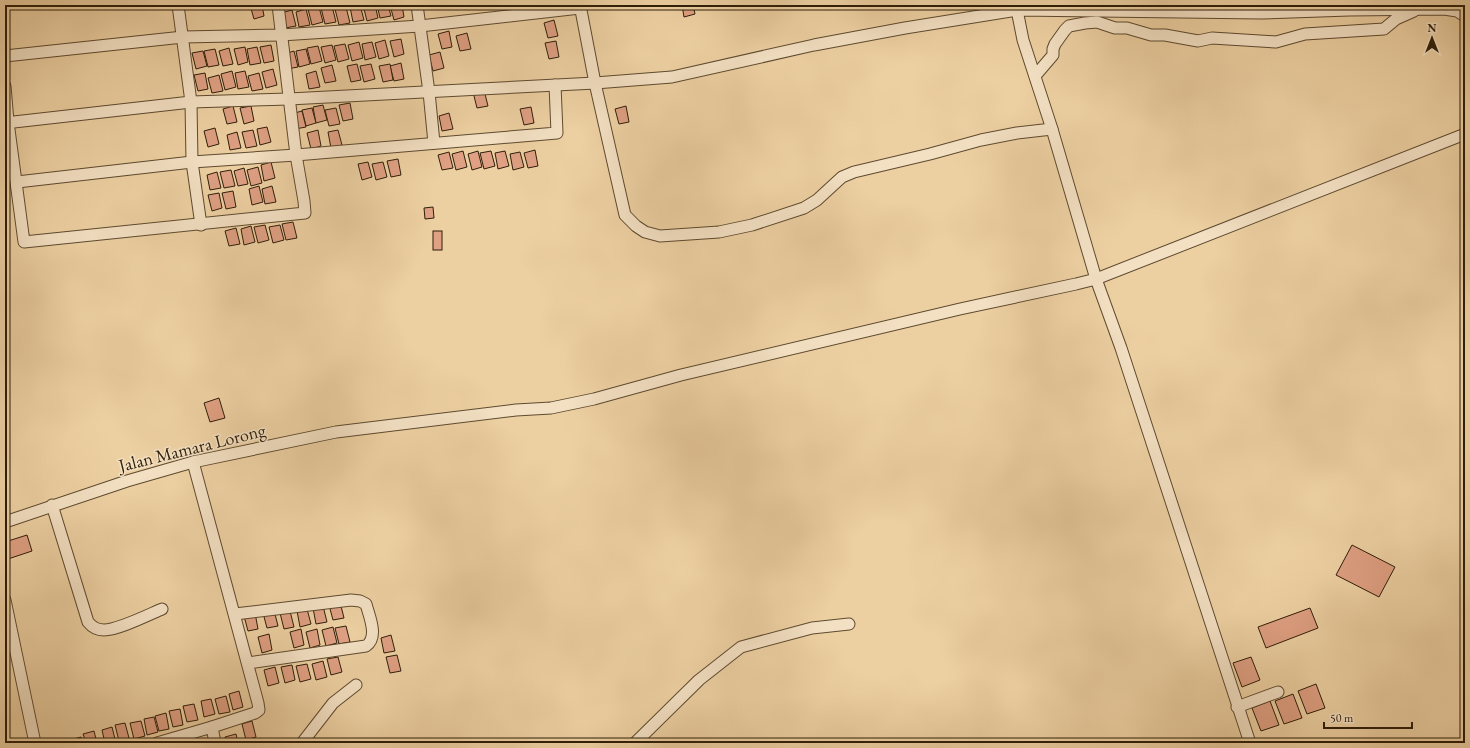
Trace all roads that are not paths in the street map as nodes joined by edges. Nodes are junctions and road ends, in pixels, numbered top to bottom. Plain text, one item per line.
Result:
1 (178, 5) edge
2 (278, 5) edge
3 (417, 5) edge
4 (580, 7) edge
5 (1350, 7) edge
6 (993, 9) edge
7 (1270, 9) edge
8 (1418, 9) junction
9 (1017, 10) junction
10 (1465, 16) edge
11 (420, 26) junction
12 (281, 35) junction
13 (183, 37) junction
14 (5, 56) edge
15 (1035, 76) junction
16 (595, 83) junction
17 (555, 85) junction
18 (5, 86) edge
19 (429, 92) junction
20 (289, 100) junction
21 (191, 102) junction
22 (7, 122) edge
23 (1052, 129) junction
24 (1465, 134) edge
25 (434, 143) junction
26 (296, 155) junction
27 (192, 162) junction
28 (17, 182) junction
29 (201, 224) junction
30 (1096, 279) junction
31 (193, 462) junction
32 (52, 505) junction
33 (5, 522) edge
34 (5, 600) edge
35 (162, 609) dead end
36 (235, 614) junction
37 (849, 624) dead end
38 (248, 663) junction
39 (356, 685) dead end
40 (1278, 692) dead end
41 (1237, 707) junction
42 (212, 727) junction
43 (35, 743) edge
44 (157, 743) edge
45 (215, 743) edge
46 (302, 743) edge
47 (636, 743) edge
48 (1250, 743) edge

1 - 13 street
2 - 12 street
3 - 11 street
4 - 11 street
4 - 16 street
5 - 7 street
5 - 8 street
6 - 9 street
6 - 16 street
7 - 9 street
8 - 10 street
8 - 15 street
9 - 15 street
11 - 12 street
11 - 19 street
12 - 13 street
12 - 20 street
13 - 14 street
13 - 21 street
15 - 23 street
16 - 17 street
16 - 23 street
17 - 19 street
17 - 25 street
18 - 22 street
19 - 20 street
19 - 25 street
20 - 21 street
20 - 26 street
21 - 22 street
21 - 27 street
22 - 28 street
23 - 30 street
24 - 30 street, Jalan Mamara Lorong
25 - 26 street
26 - 27 street
26 - 29 street
27 - 28 street
27 - 29 street
28 - 29 street
30 - 31 street, Jalan Mamara Lorong
30 - 41 street
31 - 32 street, Jalan Mamara Lorong
31 - 36 street
32 - 33 street, Jalan Mamara Lorong
32 - 35 street
34 - 43 street
36 - 38 street
36 - 38 street
37 - 47 street
38 - 42 street
39 - 46 street
40 - 41 street
41 - 48 street
42 - 44 street
42 - 45 street

